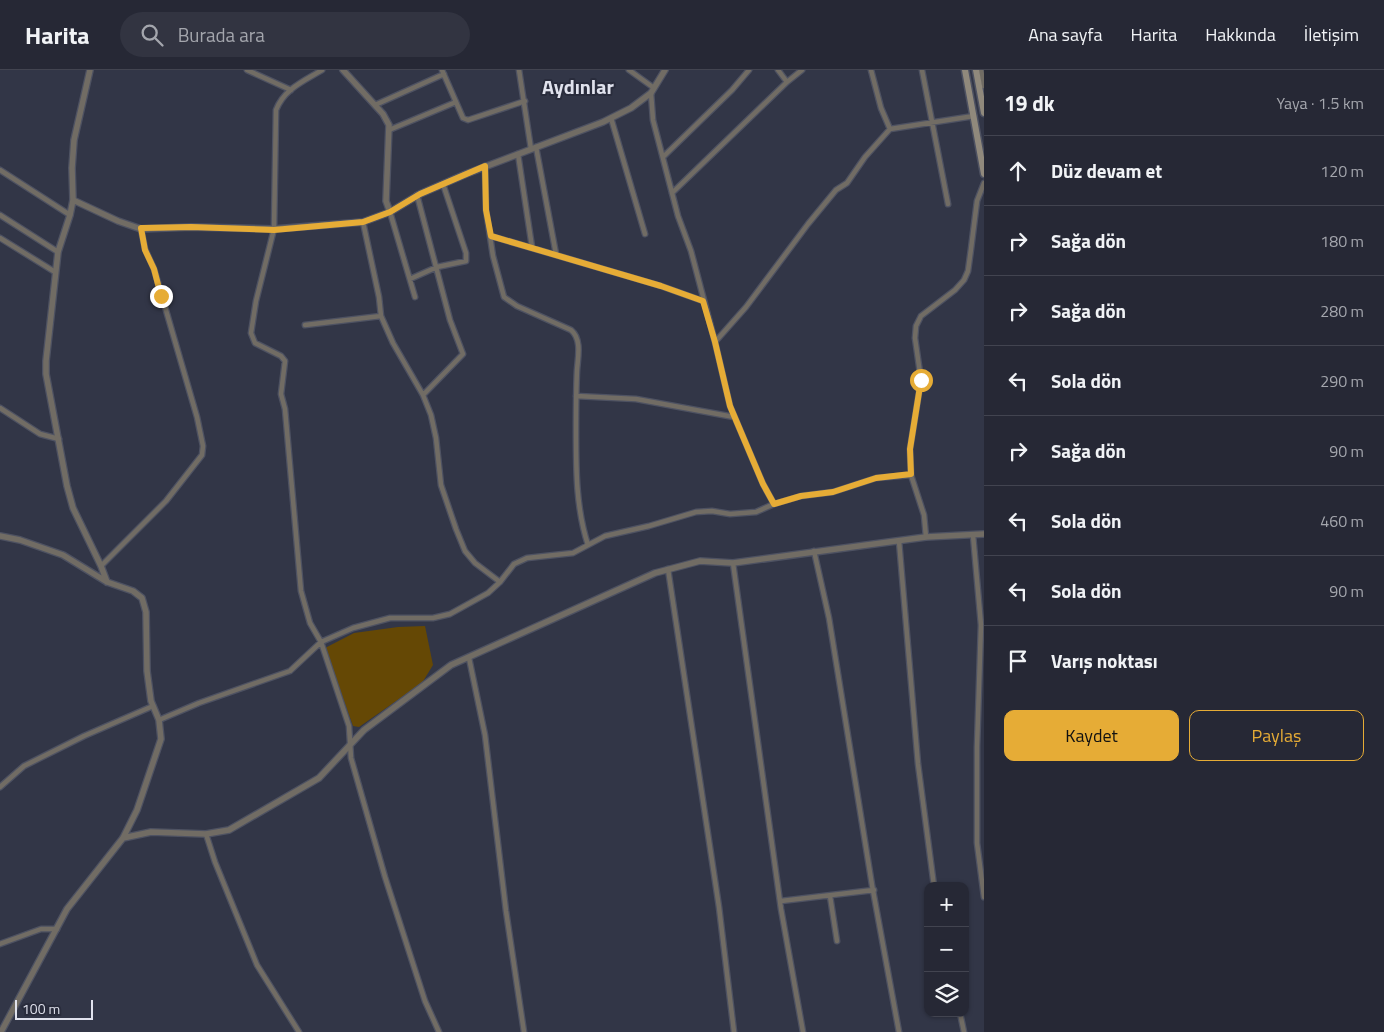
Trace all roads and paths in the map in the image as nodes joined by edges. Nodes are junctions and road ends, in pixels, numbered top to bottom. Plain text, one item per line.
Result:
1 (90, 70) edge
2 (247, 70) edge
3 (322, 70) edge
4 (343, 70) edge
5 (519, 70) edge
6 (629, 70) edge
7 (665, 70) edge
8 (749, 70) edge
9 (778, 70) edge
10 (802, 70) edge
11 (871, 70) edge
12 (922, 70) edge
13 (965, 70) edge
14 (976, 70) edge
15 (981, 70) edge
16 (443, 72) edge
17 (787, 82) junction
18 (984, 86) edge
19 (291, 90) junction
20 (652, 91) junction
21 (525, 101) junction
22 (456, 102) junction
23 (374, 105) junction
24 (984, 112) edge
25 (974, 116) junction
26 (611, 118) junction
27 (931, 122) junction
28 (890, 129) junction
29 (389, 130) junction
30 (534, 148) junction
31 (518, 154) junction
32 (663, 157) junction
33 (485, 166) junction
34 (0, 170) edge
35 (984, 174) edge
36 (984, 183) edge
37 (443, 184) junction
38 (672, 192) junction
39 (417, 196) junction
40 (73, 200) junction
41 (948, 204) dead end
42 (390, 212) junction
43 (0, 215) edge
44 (70, 215) junction
45 (363, 222) junction
46 (141, 228) junction
47 (274, 230) junction
48 (646, 234) dead end
49 (491, 236) junction
50 (0, 238) edge
51 (532, 247) junction
52 (58, 252) junction
53 (556, 254) junction
54 (437, 267) junction
55 (55, 272) junction
56 (410, 279) junction
57 (415, 297) dead end
58 (703, 301) junction
59 (381, 316) junction
60 (305, 325) dead end
61 (715, 342) junction
62 (423, 395) junction
63 (576, 396) junction
64 (0, 408) edge
65 (734, 417) junction
66 (59, 439) junction
67 (911, 474) junction
68 (774, 504) junction
69 (984, 534) edge
70 (973, 535) junction
71 (0, 536) edge
72 (926, 537) junction
73 (899, 541) junction
74 (588, 545) junction
75 (814, 551) junction
76 (733, 563) junction
77 (101, 566) junction
78 (668, 569) junction
79 (107, 582) junction
80 (500, 582) junction
81 (321, 642) junction
82 (469, 658) junction
83 (153, 706) junction
84 (159, 720) junction
85 (350, 744) junction
86 (0, 787) edge
87 (206, 834) junction
88 (123, 838) junction
89 (933, 882) edge
90 (983, 882) edge
91 (874, 890) junction
92 (830, 896) junction
93 (984, 897) edge
94 (781, 902) junction
95 (57, 929) junction
96 (837, 941) dead end
97 (0, 944) edge
98 (961, 1017) edge
99 (1, 1032) edge
100 (298, 1032) edge
101 (439, 1032) edge
102 (524, 1032) edge
103 (734, 1032) edge
104 (803, 1032) edge
105 (899, 1032) edge
106 (964, 1032) edge

1 - 40 street
2 - 19 street
3 - 19 street
4 - 23 street
5 - 21 street
6 - 20 street
7 - 20 street
8 - 32 street
9 - 17 street
10 - 17 street
11 - 28 street
12 - 27 street
13 - 25 main road
14 - 24 main road
15 - 18 street
16 - 22 street
16 - 23 street
17 - 38 street
19 - 47 street
20 - 26 street
20 - 32 street
21 - 22 street
21 - 30 street
22 - 29 street
23 - 29 street
25 - 27 street
25 - 35 main road
26 - 30 street
26 - 48 street
27 - 28 street
27 - 41 street
28 - 61 street
29 - 42 street
30 - 31 street
30 - 53 street
31 - 33 street
31 - 51 street
32 - 38 street
33 - 37 street
33 - 49 street
34 - 44 street
36 - 67 street
37 - 39 street
37 - 54 street
38 - 58 street
39 - 42 street
39 - 54 street
40 - 44 street
40 - 46 street
42 - 45 street
42 - 56 street
43 - 52 street
44 - 52 street
45 - 47 street
45 - 59 street
46 - 47 street
46 - 77 street
47 - 81 street
49 - 51 street
49 - 63 street
50 - 55 street
51 - 53 street
52 - 55 street
53 - 58 street
54 - 56 street
54 - 62 street
55 - 66 street
56 - 57 street
58 - 61 street
59 - 60 street
59 - 62 street
61 - 65 street
62 - 80 street
63 - 65 street
63 - 74 street
64 - 66 street
65 - 68 street
66 - 77 street
67 - 68 street
67 - 72 street
68 - 74 street
69 - 70 street
70 - 72 street
70 - 90 street
71 - 79 street
72 - 73 street
73 - 75 street
73 - 89 street
74 - 80 street
75 - 76 street
75 - 91 street
76 - 78 street
76 - 94 street
77 - 79 street
78 - 82 street
78 - 103 street
79 - 83 street
80 - 81 street
81 - 84 street
81 - 85 street
82 - 85 street
82 - 102 street
83 - 84 street
83 - 86 street
84 - 88 street
85 - 87 street
85 - 101 street
87 - 88 street
87 - 100 street
88 - 95 street
90 - 93 street
91 - 92 street
91 - 105 street
92 - 94 street
92 - 96 street
94 - 104 street
95 - 97 street
95 - 99 street
98 - 106 street

